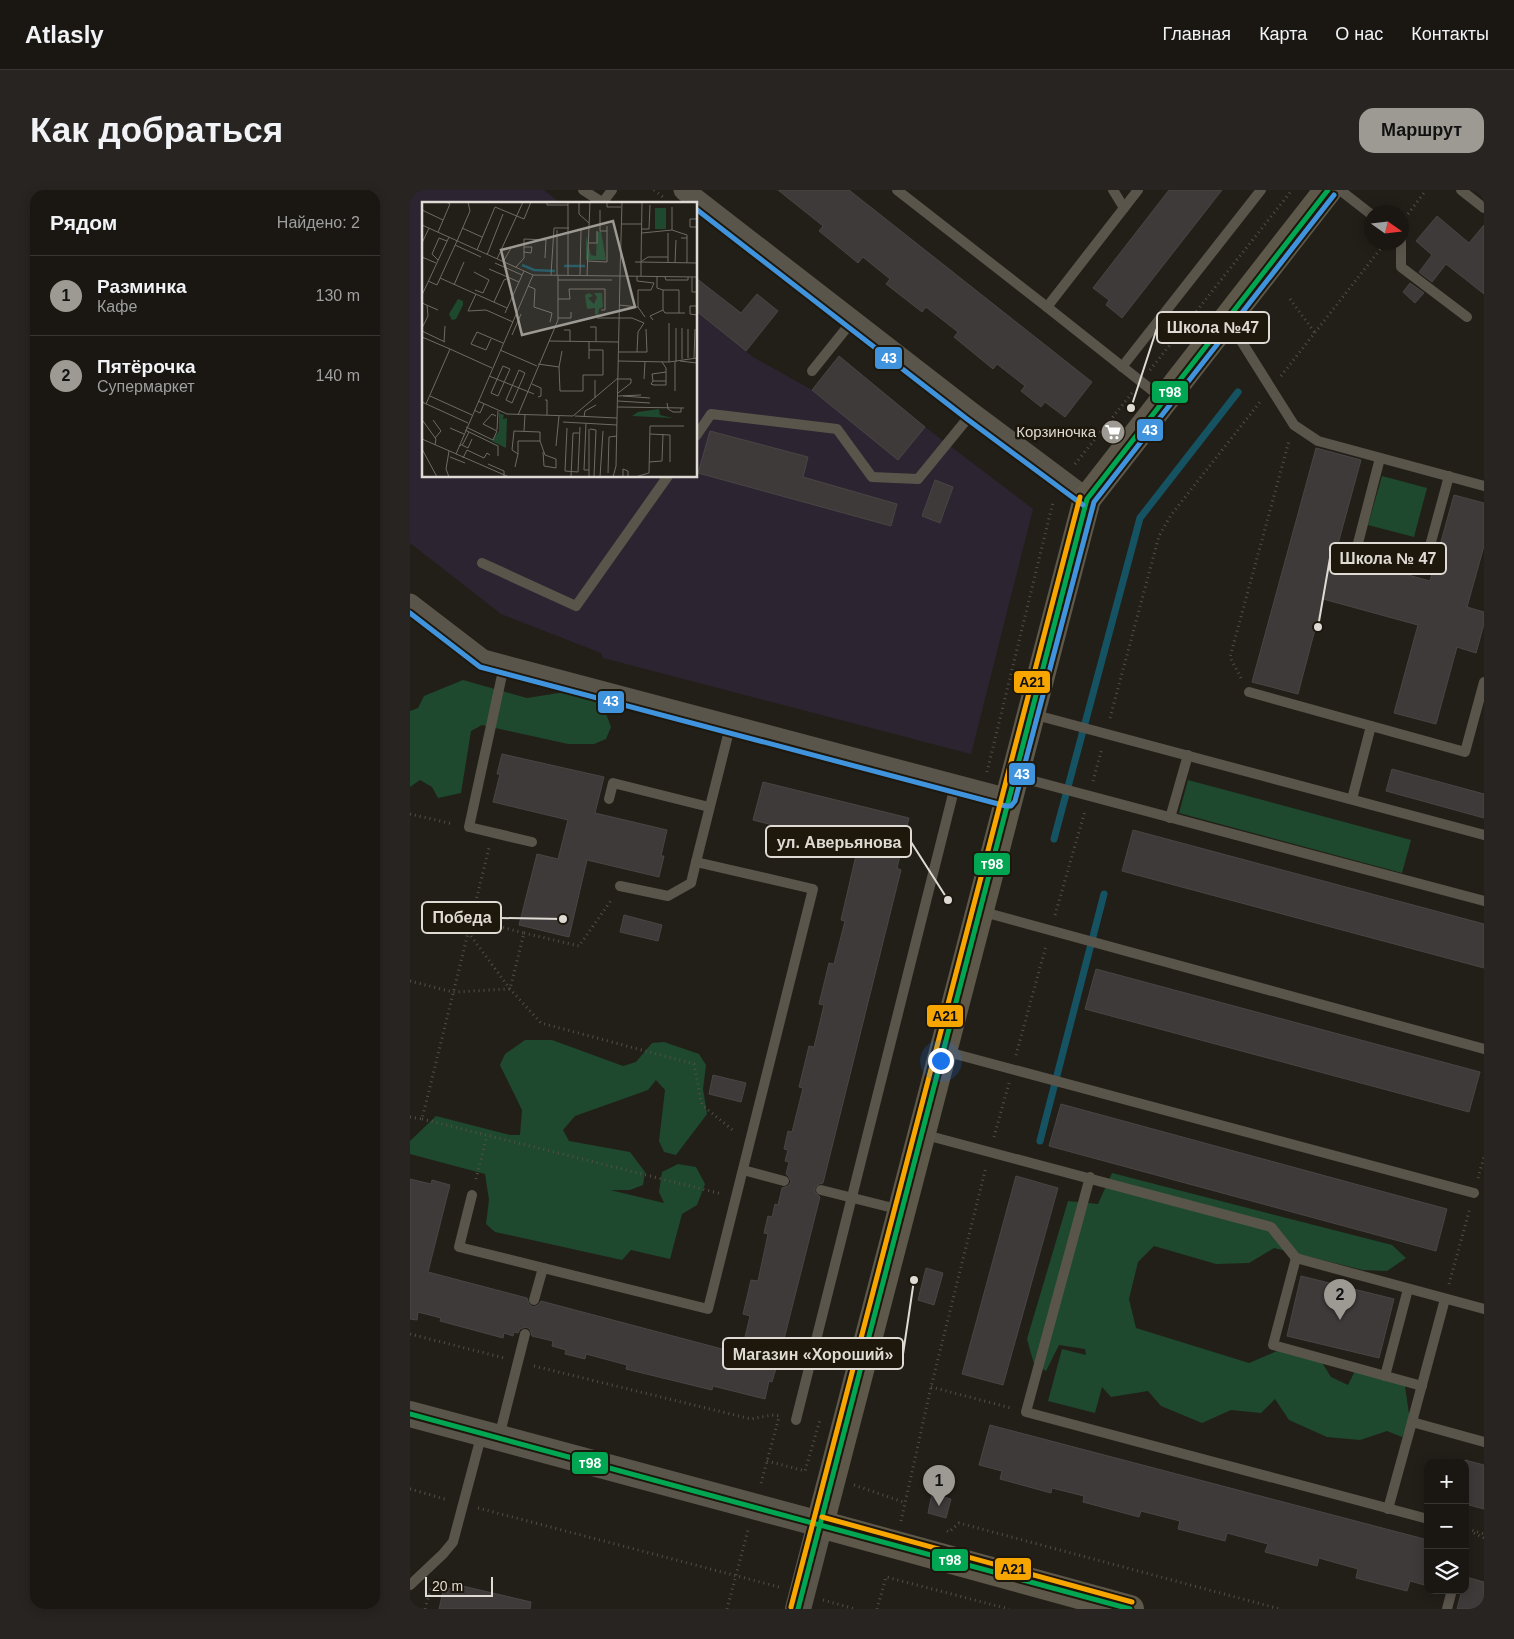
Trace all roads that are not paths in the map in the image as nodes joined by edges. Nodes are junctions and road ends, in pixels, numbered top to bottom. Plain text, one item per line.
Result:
1 (583, 190) edge
2 (612, 190) edge
3 (684, 190) edge
4 (897, 190) edge
5 (1113, 190) edge
6 (1138, 190) edge
7 (1261, 190) edge
8 (1328, 190) edge
9 (1340, 190) edge
10 (1462, 190) edge
11 (602, 202) edge
12 (605, 202) edge
13 (1124, 208) junction
14 (1484, 208) edge
15 (1364, 209) edge
16 (1401, 250) edge
17 (1047, 307) junction
18 (1467, 317) dead end
19 (1227, 319) junction
20 (853, 320) junction
21 (1122, 367) junction
22 (812, 371) dead end
23 (1164, 400) junction
24 (972, 413) junction
25 (698, 433) edge
26 (1380, 458) junction
27 (1449, 476) junction
28 (667, 478) edge
29 (1484, 486) edge
30 (1087, 499) junction
31 (482, 562) dead end
32 (410, 604) edge
33 (504, 666) junction
34 (1484, 682) edge
35 (1249, 692) road end
36 (1031, 714) junction
37 (1371, 726) junction
38 (730, 727) junction
39 (1188, 755) junction
40 (955, 786) junction
41 (1011, 788) junction
42 (609, 799) dead end
43 (1352, 799) junction
44 (709, 807) junction
45 (1170, 818) junction
46 (1484, 835) edge
47 (532, 842) dead end
48 (696, 862) junction
49 (620, 886) road end
50 (1484, 901) edge
51 (979, 910) junction
52 (1484, 1049) edge
53 (943, 1050) junction
54 (922, 1133) junction
55 (743, 1170) junction
56 (1090, 1177) junction
57 (784, 1181) dead end
58 (821, 1190) dead end
59 (1474, 1193) road end
60 (472, 1195) road end
61 (852, 1198) junction
62 (902, 1210) junction
63 (1296, 1258) junction
64 (543, 1268) junction
65 (1408, 1289) junction
66 (1445, 1299) junction
67 (534, 1300) dead end
68 (1484, 1309) edge
69 (526, 1334) dead end
70 (1386, 1376) junction
71 (1422, 1386) junction
72 (410, 1414) edge
73 (796, 1420) road end
74 (1412, 1422) junction
75 (490, 1436) junction
76 (1484, 1442) edge
77 (1388, 1508) junction
78 (1424, 1518) edge
79 (820, 1524) junction
80 (410, 1585) edge
81 (1451, 1594) edge
82 (800, 1602) edge
83 (1130, 1609) edge
84 (1447, 1609) edge

1 - 11 lane
2 - 12 lane
3 - 20 street
4 - 17 lane
5 - 13 lane
6 - 13 lane
7 - 21 lane
8 - 19 main road
9 - 15 lane
10 - 14 lane
13 - 17 lane
16 - 18 lane
17 - 21 lane
19 - 23 main road
19 - 26 lane
20 - 22 lane
20 - 24 street
21 - 23 lane
23 - 30 main road
24 - 25 lane
24 - 30 street
26 - 27 lane
26 - 27 lane
27 - 29 lane
28 - 31 lane
30 - 36 main road
32 - 33 street
33 - 38 street
33 - 47 lane
34 - 37 lane
35 - 37 lane
36 - 39 lane
36 - 41 main road
37 - 43 lane
38 - 40 street
38 - 44 lane
39 - 43 lane
39 - 45 lane
40 - 41 street
40 - 61 lane
41 - 45 lane
41 - 51 main road
42 - 44 lane
43 - 46 lane
44 - 48 lane
45 - 50 lane
48 - 49 lane
48 - 55 lane
51 - 52 lane
51 - 53 main road
53 - 54 main road
53 - 59 lane
54 - 56 lane
54 - 62 main road
55 - 57 lane
55 - 64 lane
56 - 63 lane
56 - 77 lane
58 - 61 lane
60 - 64 lane
61 - 62 lane
61 - 73 lane
62 - 79 main road
63 - 65 lane
63 - 70 lane
64 - 67 lane
65 - 66 lane
65 - 70 lane
66 - 68 lane
66 - 71 lane
69 - 75 lane
70 - 71 lane
71 - 74 lane
72 - 75 street
74 - 76 lane
74 - 77 lane
75 - 79 street
75 - 80 lane
77 - 78 lane
79 - 82 street
79 - 83 main road
81 - 84 lane

